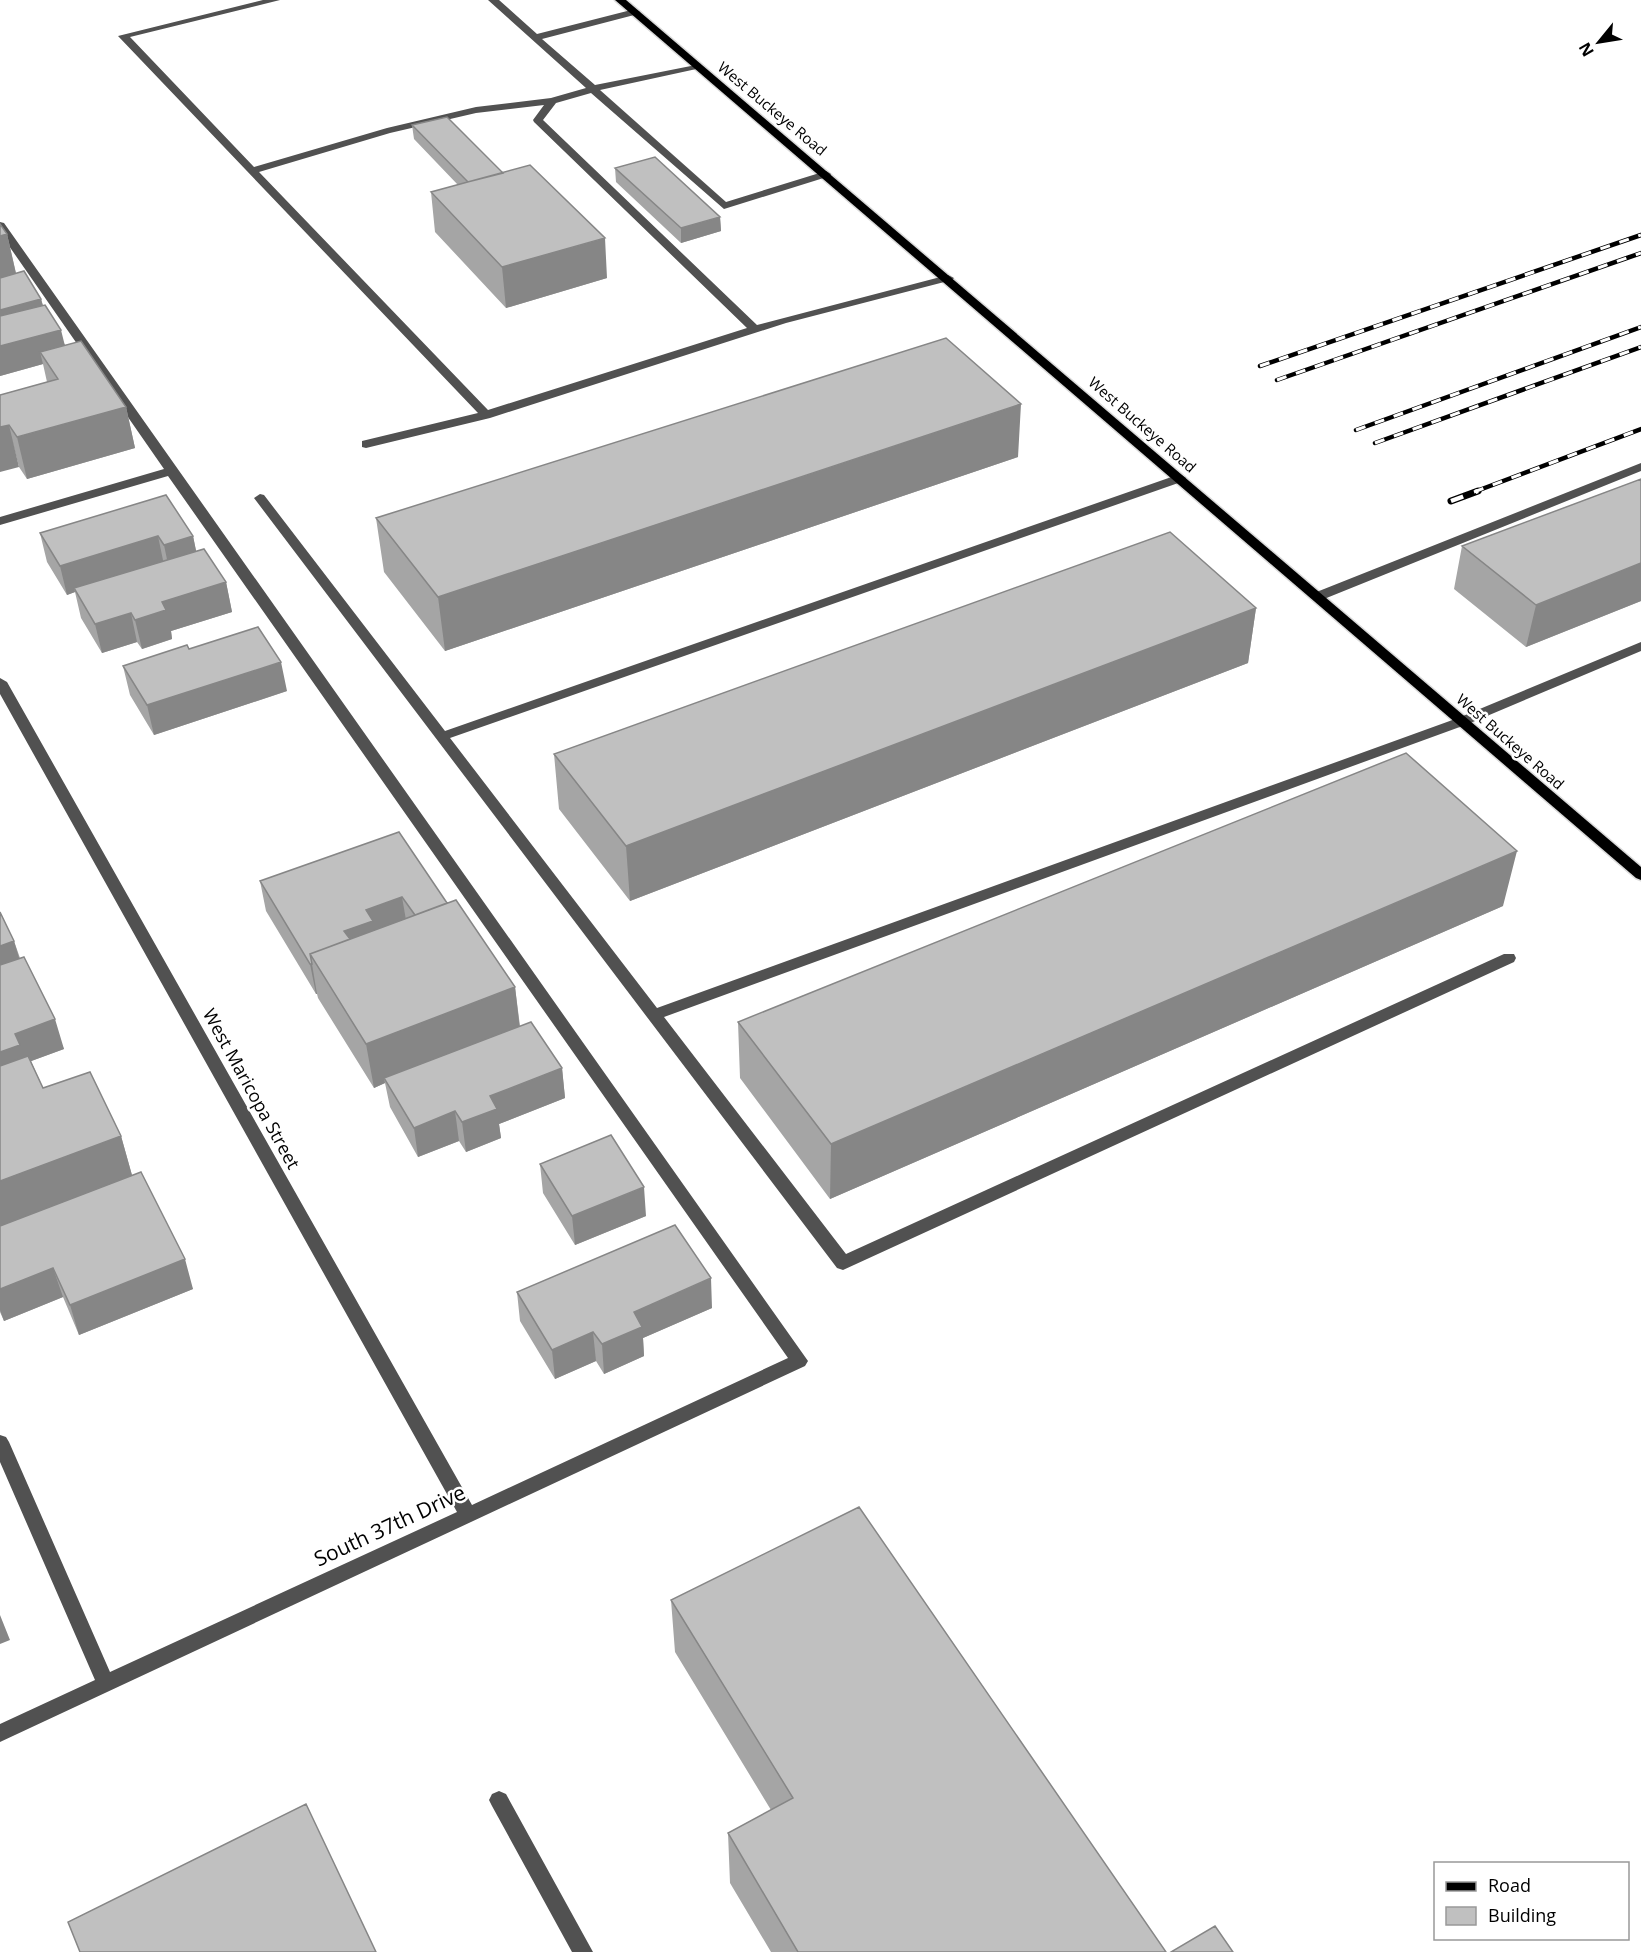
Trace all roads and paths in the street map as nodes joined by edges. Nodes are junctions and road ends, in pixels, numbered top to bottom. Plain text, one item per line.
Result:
1 (275, 0) edge
2 (493, 0) edge
3 (620, 0) edge
4 (635, 12) junction
5 (535, 38) junction
6 (698, 66) junction
7 (592, 89) junction
8 (552, 101) junction
9 (252, 171) junction
10 (826, 174) junction
11 (0, 225) edge
12 (948, 278) junction
13 (755, 330) junction
14 (486, 415) junction
15 (366, 444) dead end
16 (1641, 467) edge
17 (171, 471) junction
18 (1180, 477) junction
19 (260, 498) dead end
20 (0, 521) edge
21 (1319, 596) junction
22 (1641, 646) edge
23 (0, 682) edge
24 (1462, 721) junction
25 (440, 737) junction
26 (1641, 875) edge
27 (1509, 958) dead end
28 (653, 1015) junction
29 (0, 1442) edge
30 (468, 1515) junction
31 (106, 1684) junction
32 (0, 1733) edge
33 (499, 1800) dead end
34 (583, 1952) edge

1 - 9 street
2 - 5 street
3 - 4 main road, West Buckeye Road
4 - 5 street
4 - 6 main road, West Buckeye Road
5 - 7 street
6 - 7 street
6 - 10 main road, West Buckeye Road
7 - 8 street
7 - 10 street
8 - 9 street
8 - 13 street
9 - 14 street
10 - 12 main road, West Buckeye Road
11 - 17 street
12 - 13 street
12 - 18 main road, West Buckeye Road
13 - 14 street
14 - 15 street
16 - 21 street
17 - 20 street
17 - 30 street, South 37th Drive
18 - 21 main road, West Buckeye Road
18 - 25 street
19 - 25 street
21 - 24 main road, West Buckeye Road
22 - 24 street
23 - 30 street, West Maricopa Street
24 - 26 main road, West Buckeye Road
24 - 28 street
25 - 28 street
27 - 28 street
29 - 31 street
30 - 31 street, South 37th Drive
31 - 32 street, South 37th Drive
33 - 34 street

